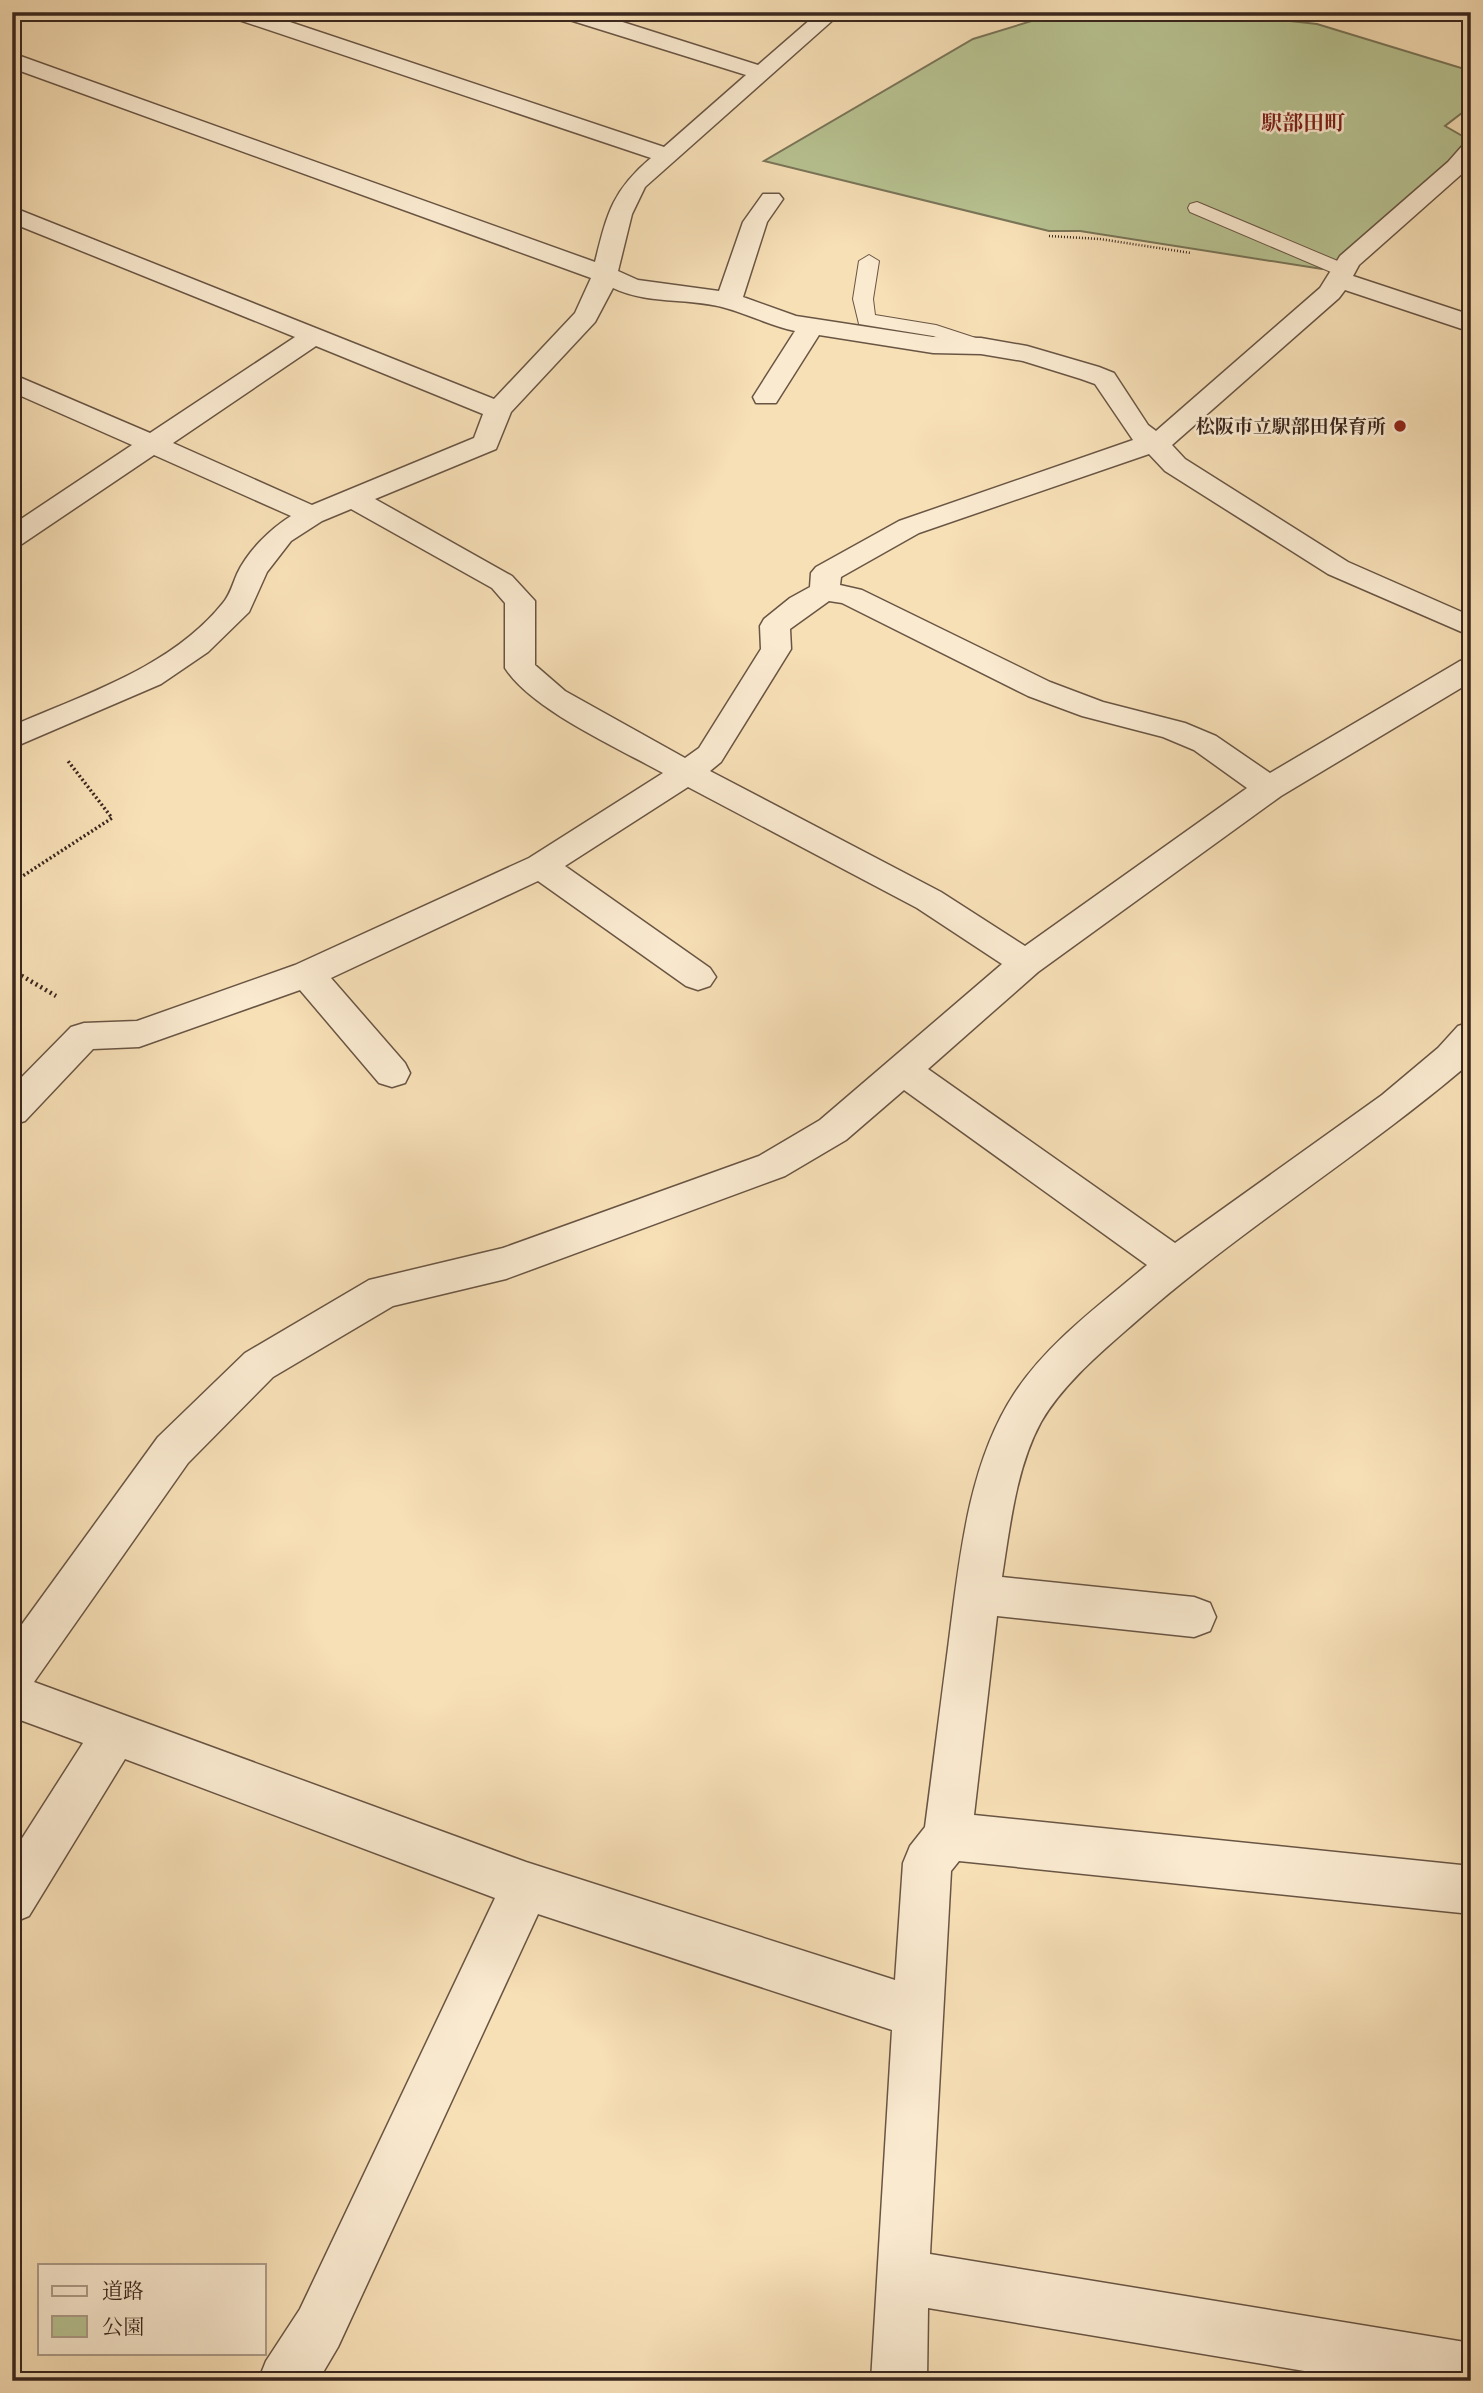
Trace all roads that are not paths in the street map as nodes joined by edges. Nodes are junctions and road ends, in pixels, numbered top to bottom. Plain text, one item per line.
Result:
1 (238, 12) edge
2 (568, 12) edge
3 (832, 12) edge
4 (12, 60) edge
5 (762, 73) junction
6 (1471, 150) edge
7 (669, 156) junction
8 (771, 199) dead end
9 (1197, 208) dead end
10 (12, 214) edge
11 (869, 261) dead end
12 (605, 274) junction
13 (1342, 276) junction
14 (729, 300) junction
15 (1471, 324) edge
16 (811, 327) junction
17 (314, 336) junction
18 (981, 346) junction
19 (12, 382) edge
20 (766, 397) dead end
21 (498, 410) junction
22 (151, 445) junction
23 (1156, 445) junction
24 (350, 497) junction
25 (312, 515) junction
26 (12, 538) edge
27 (825, 591) junction
28 (1471, 627) edge
29 (1471, 668) edge
30 (26, 731) edge
31 (687, 773) junction
32 (1269, 788) junction
33 (541, 866) junction
34 (1026, 963) junction
35 (307, 974) junction
36 (698, 977) dead end
37 (1471, 1035) edge
38 (902, 1069) junction
39 (392, 1073) dead end
40 (12, 1111) edge
41 (1175, 1264) junction
42 (977, 1594) junction
43 (1194, 1617) dead end
44 (12, 1675) edge
45 (12, 1695) edge
46 (115, 1734) junction
47 (948, 1836) junction
48 (526, 1886) junction
49 (1471, 1890) edge
50 (12, 1899) edge
51 (919, 2013) junction
52 (902, 2276) junction
53 (1471, 2371) edge
54 (286, 2381) edge
55 (899, 2381) edge

1 - 7 street
2 - 5 street
3 - 5 street
4 - 12 street
5 - 7 street
6 - 13 street
7 - 12 street
8 - 14 street
9 - 13 lane
10 - 17 street
11 - 18 lane
12 - 14 street
12 - 21 street
13 - 15 street
13 - 23 street
14 - 16 street
16 - 18 street
16 - 20 street
17 - 21 street
17 - 22 street
18 - 23 street
19 - 22 street
21 - 24 street
22 - 25 street
22 - 26 street
23 - 27 street
23 - 28 street
24 - 25 street
24 - 31 street
25 - 30 street
27 - 31 street
27 - 32 street
29 - 32 street
31 - 33 street
31 - 34 street
32 - 34 street
33 - 35 street
33 - 36 street
34 - 38 street
35 - 39 street
35 - 40 street
37 - 41 street
38 - 41 street
38 - 44 street
41 - 42 street
42 - 43 street
42 - 47 street
45 - 46 street
46 - 48 street
46 - 50 street
47 - 49 street
47 - 51 street
48 - 51 street
48 - 54 street
51 - 52 street
52 - 53 street
52 - 55 street

